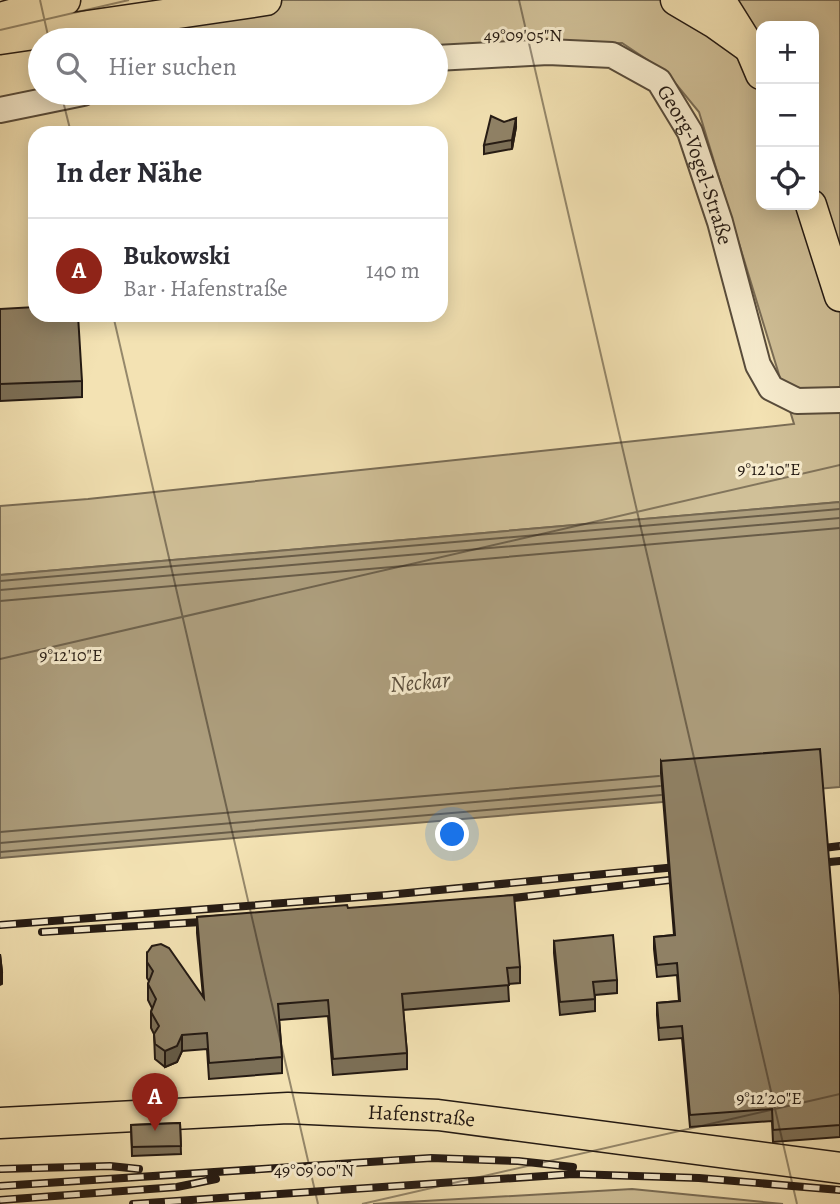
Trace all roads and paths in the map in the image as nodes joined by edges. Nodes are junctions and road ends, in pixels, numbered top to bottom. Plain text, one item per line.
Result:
1 (65, 0) edge
2 (266, 0) edge
3 (676, 0) edge
4 (720, 0) edge
5 (0, 18) edge
6 (164, 28) edge
7 (28, 37) edge
8 (0, 39) edge
9 (448, 57) edge
10 (756, 61) edge
11 (28, 104) edge
12 (0, 110) edge
13 (813, 210) edge
14 (840, 296) edge
15 (840, 400) edge
16 (0, 1123) edge
17 (840, 1168) edge

1 - 5 main road
2 - 6 main road
3 - 10 main road
4 - 10 main road
7 - 8 main road
9 - 15 street, Georg-Vogel-Straße
11 - 12 street
13 - 14 main road
16 - 17 main road, Hafenstraße

